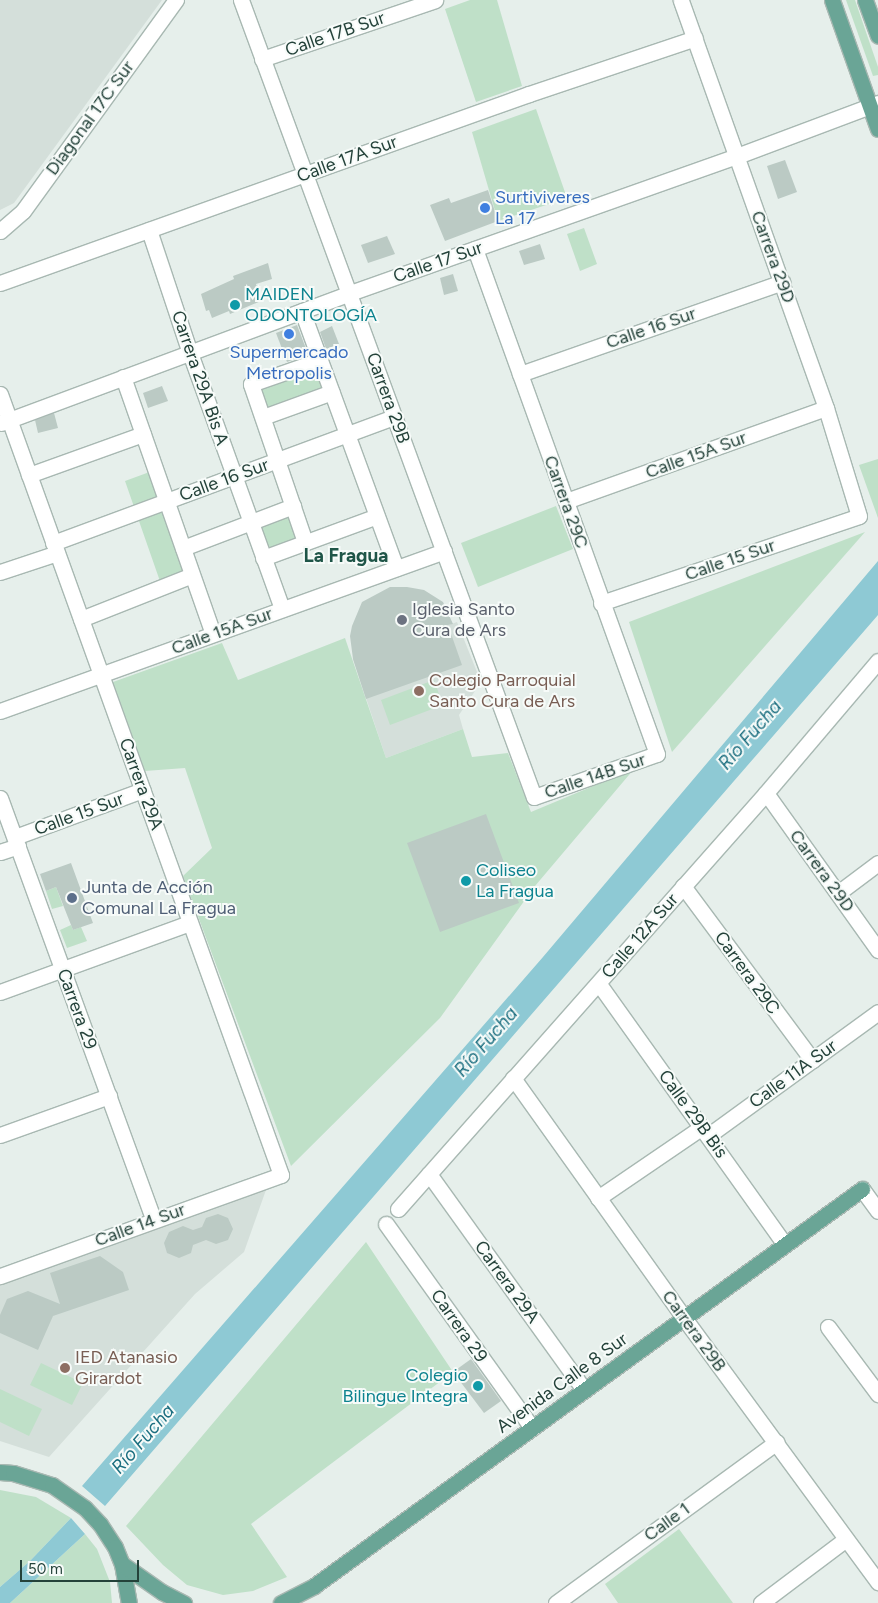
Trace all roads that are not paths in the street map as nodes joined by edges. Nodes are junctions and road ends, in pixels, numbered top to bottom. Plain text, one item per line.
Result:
1 (176, 0) edge
2 (241, 0) edge
3 (435, 0) edge
4 (681, 0) edge
5 (832, 0) edge
6 (865, 0) edge
7 (878, 36) edge
8 (695, 38) junction
9 (262, 59) junction
10 (874, 105) edge
11 (878, 129) edge
12 (737, 156) junction
13 (306, 174) junction
14 (149, 230) junction
15 (0, 231) edge
16 (475, 249) junction
17 (782, 282) junction
18 (0, 283) edge
19 (350, 293) junction
20 (302, 311) junction
21 (190, 352) junction
22 (320, 360) junction
23 (520, 374) junction
24 (123, 378) junction
25 (332, 392) junction
26 (0, 394) edge
27 (826, 408) junction
28 (263, 417) junction
29 (394, 417) junction
30 (5, 421) edge
31 (143, 434) junction
32 (347, 434) junction
33 (277, 460) junction
34 (29, 475) junction
35 (234, 476) junction
36 (166, 501) junction
37 (566, 501) junction
38 (293, 506) junction
39 (377, 516) junction
40 (859, 516) joint
41 (250, 522) junction
42 (305, 542) junction
43 (55, 548) junction
44 (183, 548) junction
45 (444, 551) junction
46 (263, 558) junction
47 (396, 568) junction
48 (0, 572) edge
49 (192, 575) junction
50 (601, 603) junction
51 (282, 610) junction
52 (81, 619) junction
53 (213, 634) junction
54 (878, 661) edge
55 (101, 674) junction
56 (0, 711) edge
57 (657, 754) joint
58 (143, 790) junction
59 (766, 793) junction
60 (534, 797) joint
61 (0, 798) edge
62 (16, 842) junction
63 (0, 852) edge
64 (878, 864) edge
65 (683, 886) junction
66 (838, 893) junction
67 (190, 923) junction
68 (878, 950) edge
69 (63, 969) junction
70 (598, 984) junction
71 (0, 992) edge
72 (878, 1012) edge
73 (812, 1060) junction
74 (513, 1078) junction
75 (109, 1096) junction
76 (706, 1131) junction
77 (0, 1135) edge
78 (281, 1174) joint
79 (429, 1174) junction
80 (862, 1189) joint
81 (598, 1198) junction
82 (398, 1209) dead end
83 (878, 1211) edge
84 (154, 1220) junction
85 (386, 1224) dead end
86 (785, 1244) junction
87 (0, 1276) edge
88 (684, 1318) junction
89 (828, 1327) dead end
90 (584, 1390) junction
91 (878, 1394) edge
92 (532, 1428) junction
93 (777, 1442) junction
94 (4, 1471) edge
95 (846, 1539) junction
96 (122, 1564) junction
97 (878, 1582) edge
98 (129, 1603) edge
99 (184, 1603) edge
100 (281, 1603) edge
101 (556, 1603) edge
102 (762, 1603) edge

1 - 15 street, Diagonal 17C Sur
2 - 9 street, Carrera 29B
3 - 9 street, Calle 17B Sur
4 - 8 street, Carrera 29D
5 - 10 main road
6 - 7 main road
8 - 12 street, Carrera 29D
8 - 13 street, Calle 17A Sur
9 - 13 street, Carrera 29B
10 - 11 main road
10 - 12 street, Calle 17 Sur
12 - 16 street, Calle 17 Sur
12 - 17 street, Carrera 29D
13 - 14 street, Calle 17A Sur
13 - 19 street, Carrera 29B
14 - 18 street, Calle 17A Sur
14 - 21 street, Carrera 29A Bis A
16 - 19 street, Calle 17 Sur
16 - 23 street, Carrera 29C
17 - 23 street, Calle 16 Sur
17 - 27 street, Carrera 29D
19 - 20 street, Calle 17 Sur
19 - 29 street, Carrera 29B
20 - 21 street, Calle 17 Sur
20 - 22 street
21 - 24 street, Calle 17 Sur
21 - 35 street, Carrera 29A Bis A
22 - 25 street
22 - 28 street
23 - 37 street, Carrera 29C
24 - 30 street, Calle 17 Sur
24 - 31 street
25 - 28 street
25 - 32 street
26 - 30 street, Carrera 29A
27 - 37 street, Calle 15A Sur
27 - 40 street, Carrera 29D
28 - 33 street
29 - 32 street, Calle 16 Sur
29 - 45 street, Carrera 29B
30 - 34 street, Carrera 29A
31 - 34 street
31 - 36 street
32 - 33 street, Calle 16 Sur
32 - 39 street
33 - 35 street, Calle 16 Sur
33 - 38 street
34 - 43 street, Carrera 29A
35 - 36 street, Calle 16 Sur
35 - 41 street, Carrera 29A Bis A
36 - 43 street, Calle 16 Sur
36 - 44 street
37 - 50 street, Carrera 29C
38 - 41 street
38 - 42 street
39 - 42 street
39 - 47 street
40 - 50 street, Calle 15 Sur
41 - 44 street
41 - 46 street, Carrera 29A Bis A
42 - 46 street
43 - 48 street, Calle 16 Sur
43 - 52 street, Carrera 29A
44 - 49 street
45 - 47 street, Calle 15A Sur
45 - 60 street, Carrera 29B
46 - 51 street, Carrera 29A Bis A
47 - 51 street, Calle 15A Sur
49 - 52 street
49 - 53 street
50 - 57 street, Carrera 29C
51 - 53 street, Calle 15A Sur
52 - 55 street, Carrera 29A
53 - 55 street, Calle 15A Sur
54 - 59 street, Calle 12A Sur
55 - 56 street, Calle 15A Sur
55 - 58 street, Carrera 29A
57 - 60 street, Calle 14B Sur
58 - 62 street, Calle 15 Sur
58 - 67 street, Carrera 29A
59 - 65 street, Calle 12A Sur
59 - 66 street, Carrera 29D
61 - 62 street, Carrera 29
62 - 63 street, Calle 15 Sur
62 - 69 street, Carrera 29
64 - 66 street
65 - 70 street, Calle 12A Sur
65 - 73 street, Carrera 29C
66 - 68 street, Carrera 29D
67 - 69 street
67 - 78 street, Carrera 29A
69 - 71 street
69 - 75 street, Carrera 29
70 - 74 street, Calle 12A Sur
70 - 76 street, Calle 29B Bis
72 - 73 street, Calle 11A Sur
73 - 76 street, Calle 11A Sur
74 - 79 street, Calle 12A Sur
74 - 81 street, Carrera 29B
75 - 77 street
75 - 84 street, Carrera 29
76 - 81 street, Calle 11A Sur
76 - 86 street, Calle 29B Bis
78 - 84 street, Calle 14 Sur
79 - 82 street, Calle 12A Sur
79 - 90 street, Carrera 29A
80 - 83 street
80 - 86 main road, Avenida Calle 8 Sur
81 - 88 street, Carrera 29B
84 - 87 street, Calle 14 Sur
85 - 92 street, Carrera 29
86 - 88 main road, Avenida Calle 8 Sur
88 - 90 main road, Avenida Calle 8 Sur
88 - 93 street, Carrera 29B
89 - 91 street
90 - 92 main road, Avenida Calle 8 Sur
92 - 100 main road, Avenida Calle 8 Sur
93 - 95 street, Carrera 29B
93 - 101 street, Calle 1
94 - 96 main road
95 - 97 street, Carrera 29B
95 - 102 street
96 - 98 main road
96 - 99 main road

